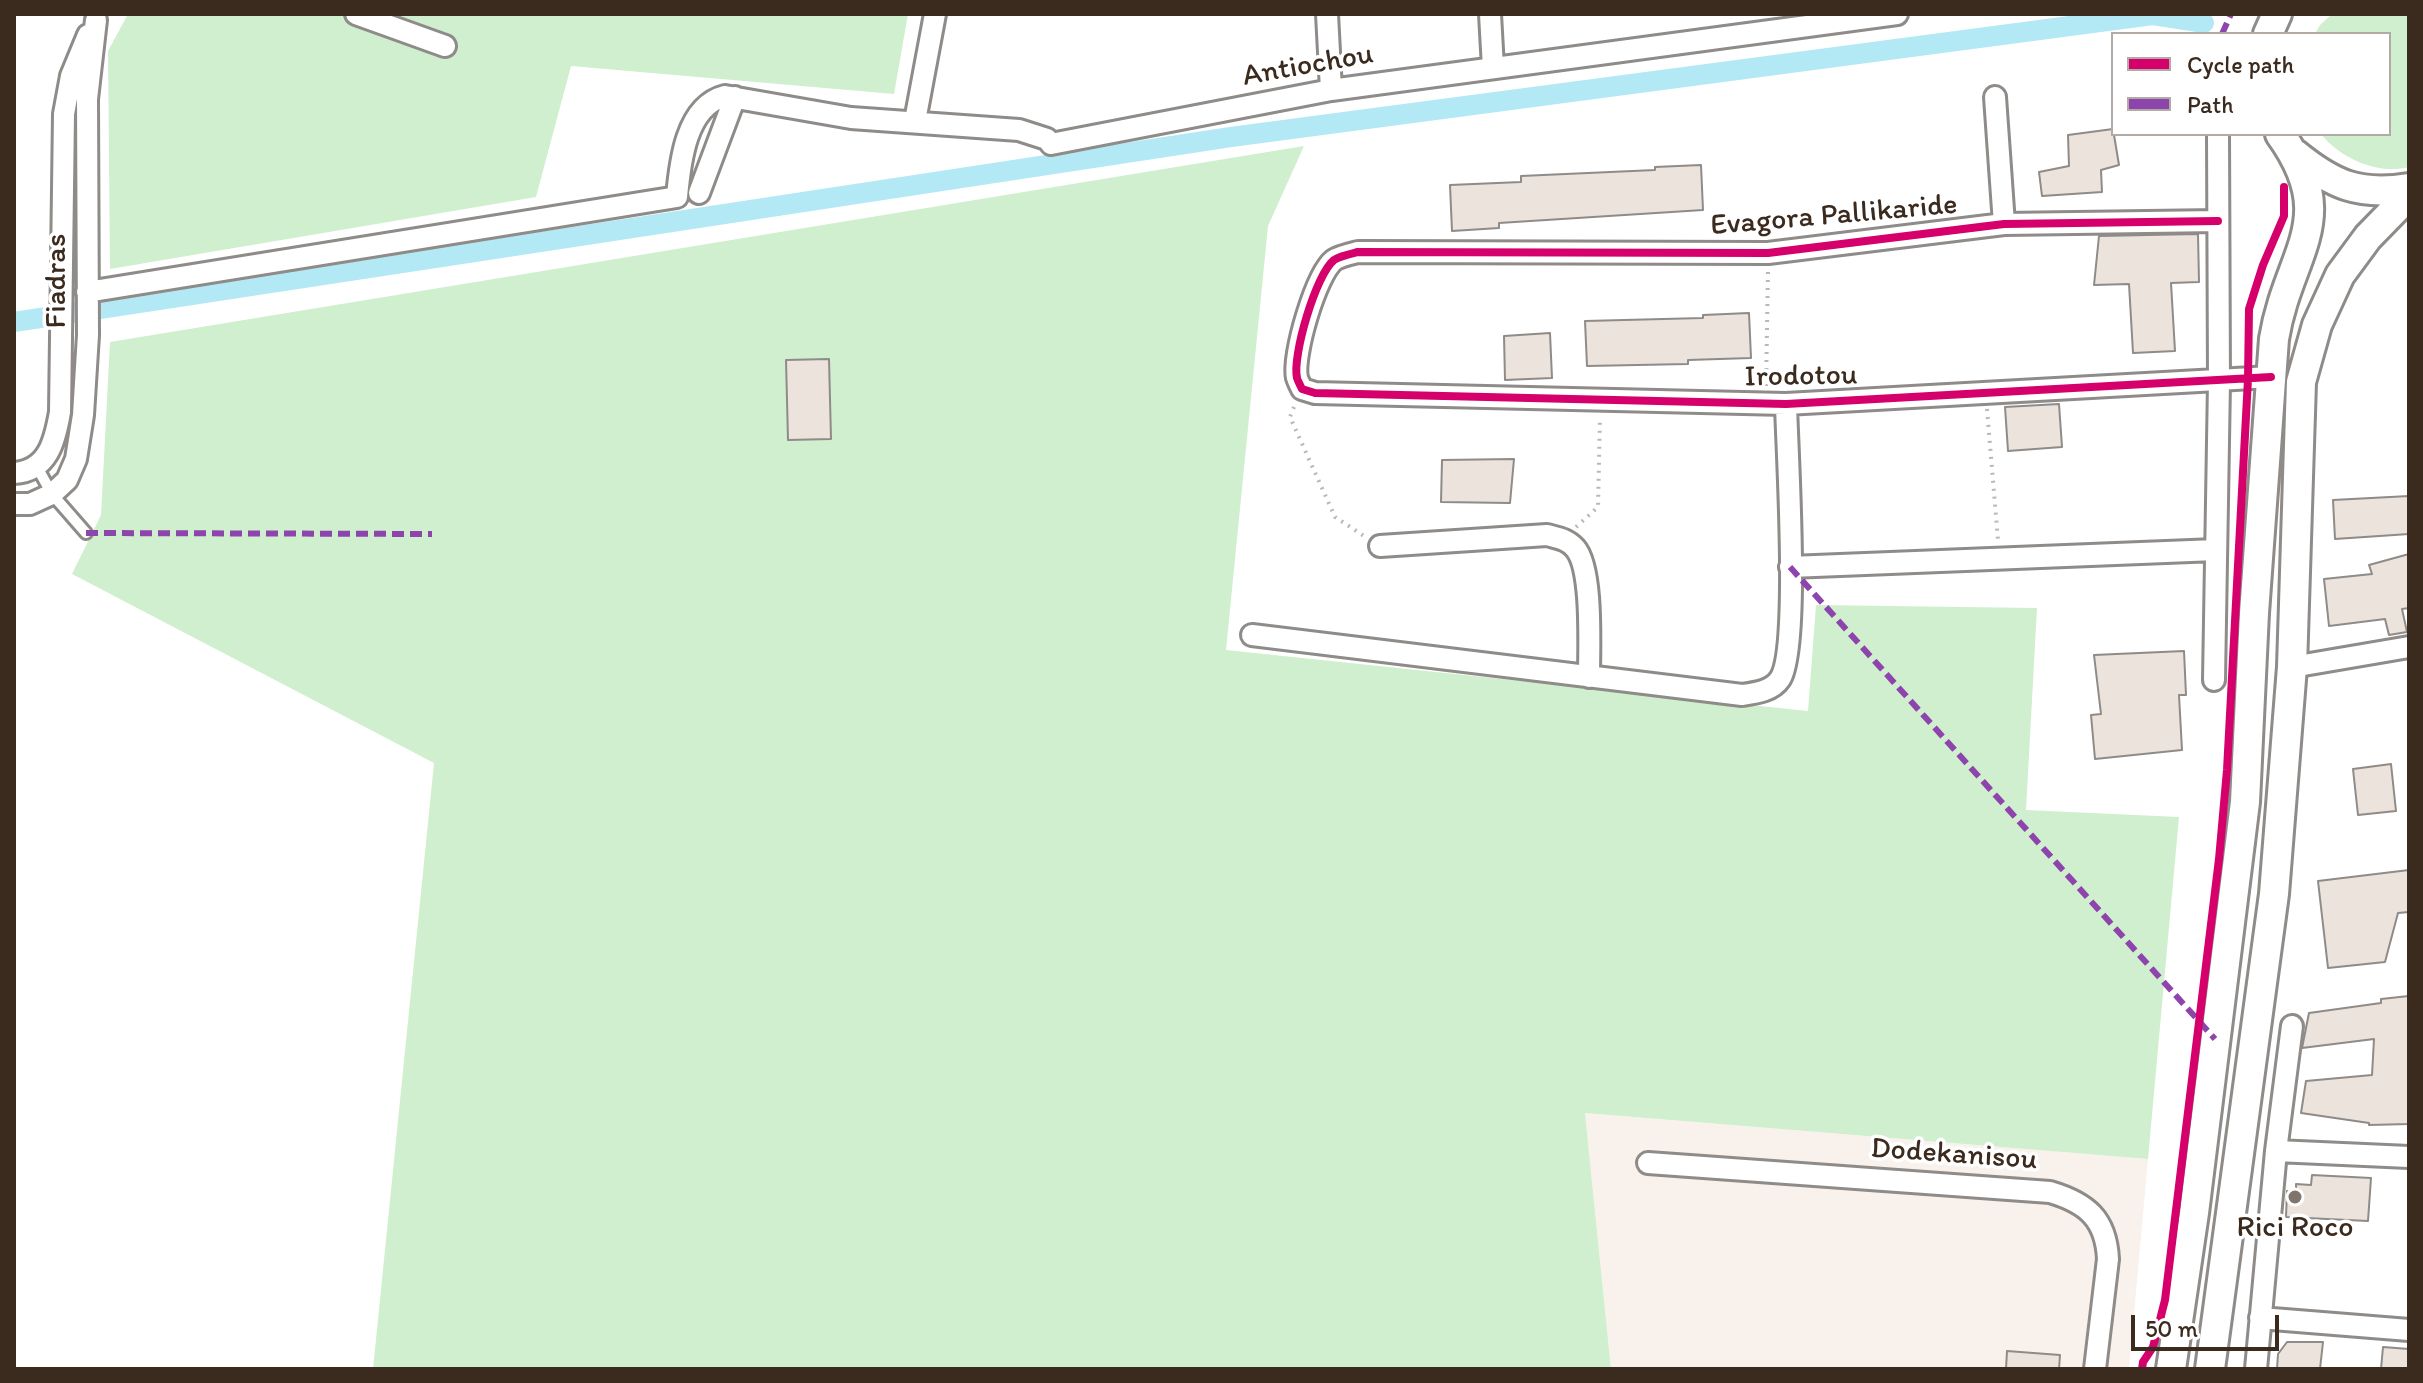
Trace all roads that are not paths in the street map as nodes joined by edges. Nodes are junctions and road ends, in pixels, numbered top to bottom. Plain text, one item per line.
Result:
1 (356, 14) edge
2 (935, 14) edge
3 (1327, 14) edge
4 (1490, 14) edge
5 (1897, 14) edge
6 (98, 17) edge
7 (445, 46) dead end
8 (1493, 68) junction
9 (1331, 90) junction
10 (735, 97) junction
11 (1995, 97) dead end
12 (915, 121) junction
13 (2218, 136) edge
14 (2287, 144) edge
15 (2409, 188) edge
16 (699, 193) dead end
17 (2409, 195) edge
18 (2218, 221) junction
19 (2004, 224) junction
20 (87, 297) junction
21 (2271, 377) junction
22 (2219, 382) junction
23 (1302, 389) joint
24 (1776, 404) junction
25 (37, 467) junction
26 (14, 473) edge
27 (52, 494) junction
28 (14, 504) edge
29 (86, 533) dead end
30 (1380, 546) road end
31 (2216, 550) junction
32 (1790, 567) junction
33 (1252, 635) dead end
34 (2409, 647) edge
35 (2292, 667) junction
36 (1589, 677) junction
37 (2214, 680) dead end
38 (2292, 1026) dead end
39 (2276, 1151) junction
40 (2409, 1157) edge
41 (1648, 1163) dead end
42 (2260, 1318) junction
43 (2409, 1330) edge
44 (2095, 1369) edge
45 (2171, 1369) edge
46 (2210, 1369) edge
47 (2256, 1369) edge

1 - 7 street
2 - 12 street
3 - 9 street
4 - 8 street
5 - 8 street, Antiochou
6 - 20 street, Fiadras
6 - 25 street
8 - 9 street, Antiochou
9 - 12 street, Antiochou
10 - 12 street, Antiochou
10 - 16 street
10 - 20 street
11 - 19 street
13 - 18 street
14 - 15 main road
14 - 21 main road
17 - 35 main road
18 - 19 street, Evagora Pallikaride
18 - 22 street
19 - 23 street, Evagora Pallikaride
20 - 27 street, Fiadras
21 - 22 street, Irodotou
21 - 45 main road
22 - 24 street, Irodotou
22 - 31 street
23 - 24 street, Irodotou
24 - 32 street
25 - 26 street
25 - 27 lane
27 - 28 street
27 - 29 lane
30 - 36 street
31 - 32 street
31 - 37 street
32 - 36 street
33 - 36 street
34 - 35 street
35 - 46 main road
38 - 39 street
39 - 40 street
39 - 42 street
41 - 44 street, Dodekanisou
42 - 43 street
42 - 47 street

